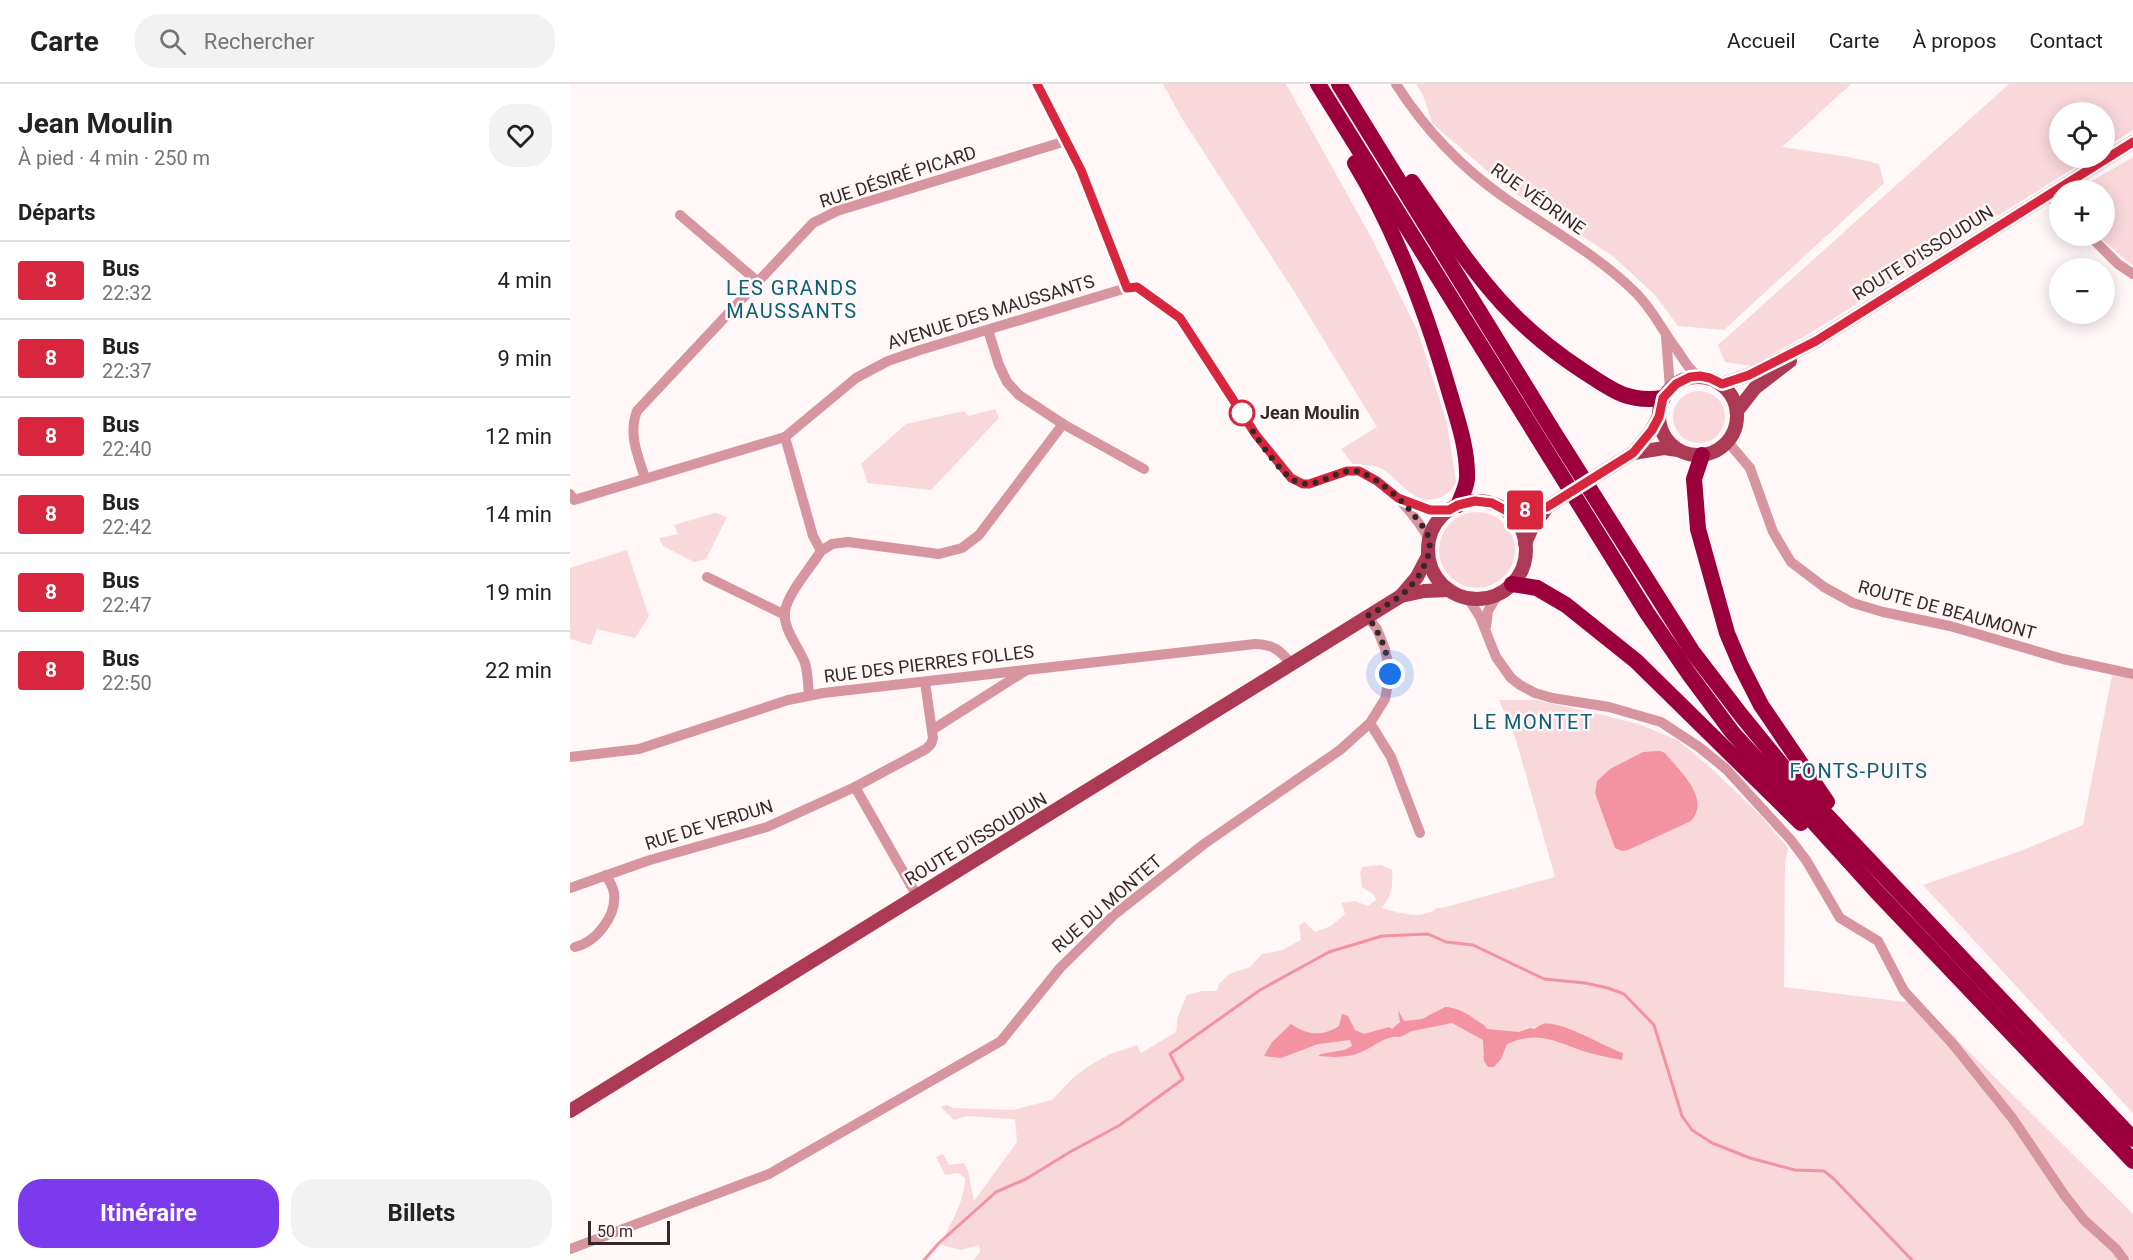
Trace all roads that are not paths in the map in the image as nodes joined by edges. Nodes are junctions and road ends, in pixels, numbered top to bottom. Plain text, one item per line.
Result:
1 (1036, 84) edge
2 (1308, 84) edge
3 (1318, 84) edge
4 (1339, 84) edge
5 (1396, 84) edge
6 (1361, 120) junction
7 (1066, 141) junction
8 (2133, 142) edge
9 (2048, 195) joint
10 (680, 215) dead end
11 (2100, 246) edge
12 (2133, 274) edge
13 (757, 281) junction
14 (1130, 287) junction
15 (988, 330) junction
16 (1666, 336) junction
17 (1816, 341) junction
18 (1700, 376) junction
19 (1722, 384) junction
20 (1667, 393) junction
21 (1737, 411) junction
22 (1659, 417) junction
23 (1063, 424) junction
24 (785, 437) junction
25 (1728, 442) junction
26 (1678, 450) junction
27 (1633, 453) junction
28 (1702, 456) junction
29 (1144, 469) dead end
30 (645, 478) junction
31 (571, 498) edge
32 (1398, 498) junction
33 (1454, 507) junction
34 (1547, 507) junction
35 (1507, 511) junction
36 (1429, 539) junction
37 (1525, 543) junction
38 (821, 551) junction
39 (1428, 556) junction
40 (706, 577) dead end
41 (1512, 584) junction
42 (1449, 590) junction
43 (1498, 594) junction
44 (1468, 597) junction
45 (1396, 599) junction
46 (785, 615) junction
47 (1367, 616) junction
48 (1487, 636) junction
49 (1291, 664) junction
50 (1028, 669) junction
51 (2133, 674) edge
52 (925, 682) junction
53 (809, 695) junction
54 (1370, 723) junction
55 (932, 730) junction
56 (570, 757) edge
57 (855, 787) junction
58 (1420, 833) dead end
59 (1848, 862) junction
60 (606, 875) junction
61 (1895, 887) junction
62 (570, 888) edge
63 (917, 896) junction
64 (575, 947) dead end
65 (570, 1111) edge
66 (2133, 1138) edge
67 (2133, 1161) edge
68 (570, 1249) edge
69 (2124, 1260) edge

1 - 7 street
2 - 33 highway
3 - 59 highway
4 - 6 highway
5 - 16 street, RUE VÉDRINE
6 - 20 highway
6 - 61 highway
7 - 13 street, RUE DÉSIRÉ PICARD
7 - 14 street
8 - 9 main road, ROUTE D'ISSOUDUN
9 - 17 main road, ROUTE D'ISSOUDUN
10 - 13 street
11 - 12 street
13 - 30 street, RUE DÉSIRÉ PICARD
14 - 15 street, AVENUE DES MAUSSANTS
14 - 32 street
15 - 23 street
15 - 24 street, AVENUE DES MAUSSANTS
16 - 18 street, RUE VÉDRINE
16 - 20 street, RUE VÉDRINE
17 - 19 main road, ROUTE D'ISSOUDUN
17 - 21 main road, ROUTE D'ISSOUDUN
18 - 19 main road
18 - 20 main road
19 - 21 main road
20 - 22 main road
21 - 25 main road
22 - 26 main road
22 - 27 main road
23 - 29 street
23 - 38 street
24 - 30 street, AVENUE DES MAUSSANTS
24 - 38 street
25 - 28 main road
25 - 51 street, ROUTE DE BEAUMONT
26 - 27 main road
26 - 28 main road
27 - 34 main road, bridge
28 - 61 highway
30 - 31 street, AVENUE DES MAUSSANTS
32 - 33 street
32 - 36 street
33 - 35 main road
33 - 36 main road
34 - 35 main road
34 - 37 main road
35 - 37 main road
36 - 39 main road
37 - 41 main road
38 - 46 street
39 - 42 main road
39 - 45 main road, ROUTE D'ISSOUDUN
40 - 46 street
41 - 43 main road
41 - 59 highway
42 - 44 main road
42 - 45 main road, ROUTE D'ISSOUDUN
43 - 44 main road
43 - 48 street
44 - 48 street
45 - 47 main road, ROUTE D'ISSOUDUN
46 - 53 street
47 - 49 main road, ROUTE D'ISSOUDUN
47 - 54 street, RUE DU MONTET
48 - 69 street
49 - 50 street, RUE DES PIERRES FOLLES
49 - 63 main road, ROUTE D'ISSOUDUN
50 - 52 street, RUE DES PIERRES FOLLES
50 - 55 street, RUE DE VERDUN
52 - 53 street, RUE DES PIERRES FOLLES
52 - 55 street
53 - 56 street, RUE DES PIERRES FOLLES
54 - 58 street
54 - 68 street, RUE DU MONTET
55 - 57 street, RUE DE VERDUN
57 - 60 street, RUE DE VERDUN
57 - 63 street
59 - 67 highway
60 - 62 street, RUE DE VERDUN
60 - 64 street
61 - 66 highway
63 - 65 main road, ROUTE D'ISSOUDUN

